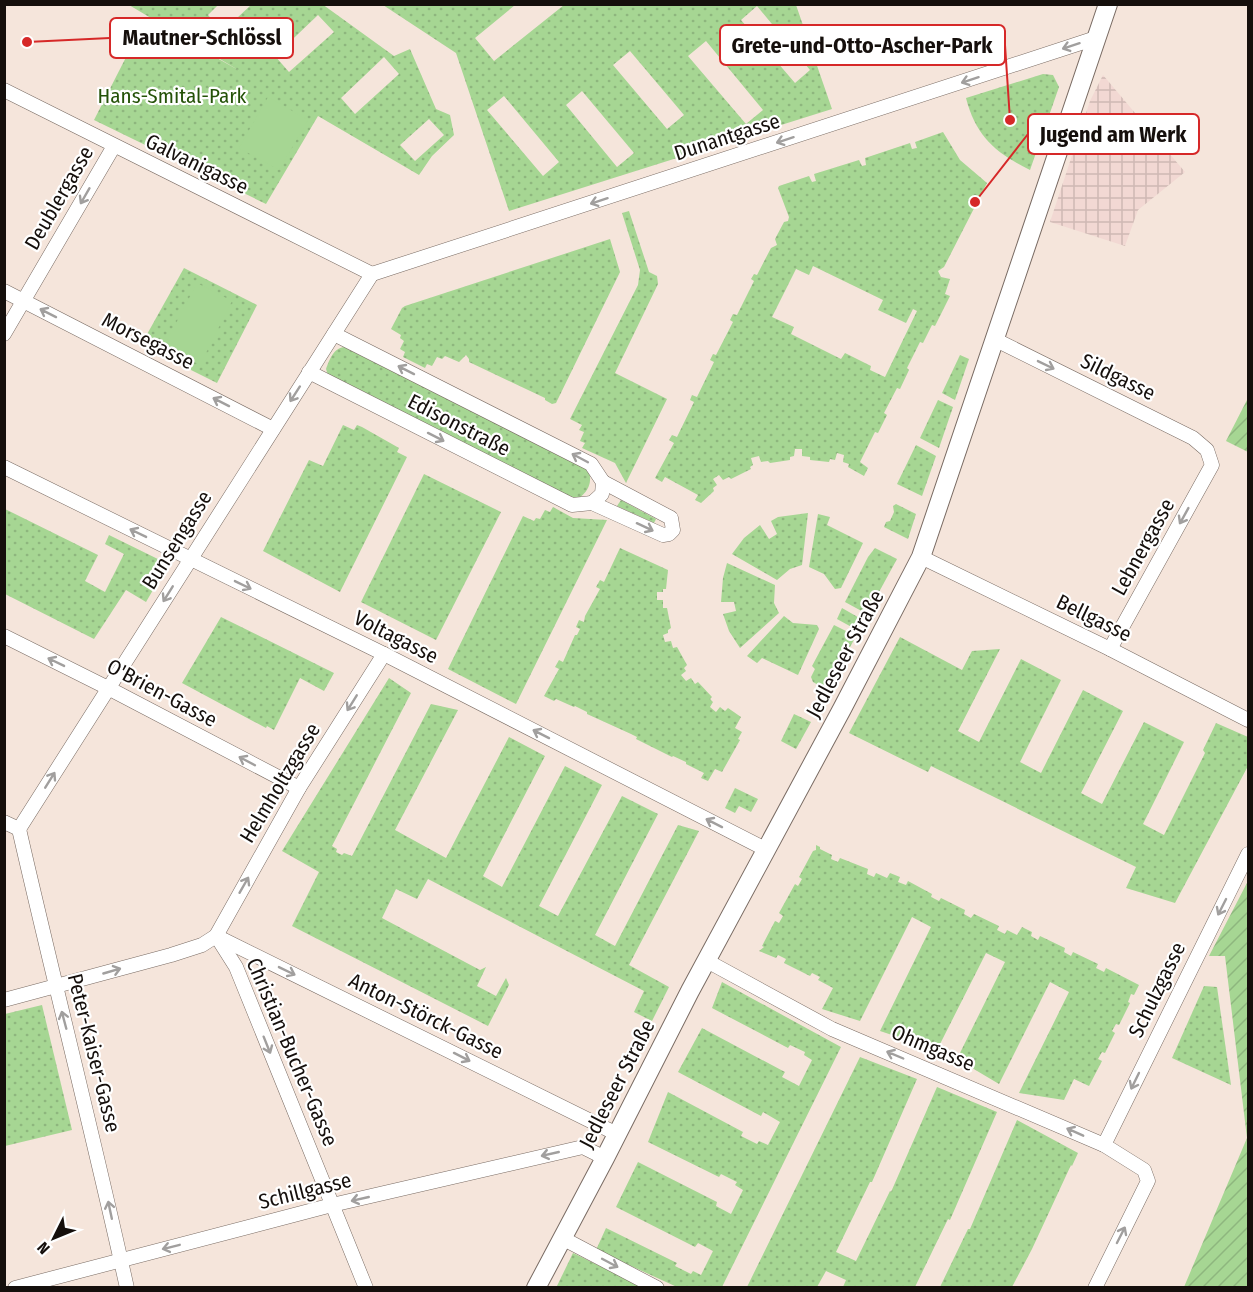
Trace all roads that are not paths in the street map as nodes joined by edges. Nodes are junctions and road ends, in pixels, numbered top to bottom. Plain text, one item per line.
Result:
1 (1108, 4) edge
2 (1096, 38) junction
3 (4, 90) edge
4 (114, 146) junction
5 (372, 274) junction
6 (4, 291) edge
7 (24, 300) junction
8 (4, 334) edge
9 (334, 334) junction
10 (994, 339) junction
11 (309, 372) junction
12 (273, 429) junction
13 (1212, 465) joint
14 (4, 467) edge
15 (603, 482) junction
16 (592, 503) junction
17 (921, 557) junction
18 (190, 559) junction
19 (4, 636) edge
20 (1110, 649) junction
21 (384, 654) junction
22 (108, 688) junction
23 (1248, 720) edge
24 (299, 788) junction
25 (4, 822) edge
26 (19, 829) junction
27 (766, 850) junction
28 (1248, 854) edge
29 (216, 936) junction
30 (707, 962) junction
31 (55, 987) junction
32 (4, 1000) edge
33 (617, 1134) junction
34 (1104, 1145) junction
35 (605, 1158) junction
36 (332, 1206) junction
37 (562, 1238) junction
38 (121, 1259) junction
39 (15, 1287) edge
40 (127, 1287) edge
41 (366, 1287) edge
42 (536, 1287) edge
43 (657, 1287) edge
44 (1095, 1287) edge

1 - 2 street, Jedleseer Straße
2 -> 5 street, Dunantgasse
2 - 10 street, Jedleseer Straße
3 - 4 street, Galvanigasse
4 - 5 street, Galvanigasse
4 -> 7 street, Deublergasse
5 - 9 street, Bunsengasse
6 - 7 street, Morsegasse
7 - 8 street, Deublergasse
12 -> 7 street, Morsegasse
9 - 11 street, Bunsengasse
15 -> 9 street, Edisonstraße
10 -> 13 street, Sildgasse
10 - 17 street, Jedleseer Straße
11 -> 12 street, Bunsengasse
11 -> 16 street, Edisonstraße
12 - 18 street, Bunsengasse
13 -> 20 street, Lebnergasse
18 -> 14 street, Voltagasse
15 - 16 street
16 -> 15 street, Edisonstraße
17 - 20 street, Bellgasse
17 - 27 street, Jedleseer Straße
18 -> 21 street, Voltagasse
18 -> 22 street, Bunsengasse
22 -> 19 street, O'Brien-Gasse
20 - 23 street, Bellgasse
21 -> 24 street, Helmholtzgasse
27 -> 21 street, Voltagasse
24 -> 22 street, O'Brien-Gasse
26 -> 22 street, Bunsengasse
29 -> 24 street, Helmholtzgasse
25 - 26 street
26 - 31 street, Peter-Kaiser-Gasse
27 - 30 street, Jedleseer Straße
28 -> 34 street, Schulzgasse
31 -> 29 street
29 -> 33 street, Anton-Störck-Gasse
29 -> 36 street, Christian-Bucher-Gasse
30 - 33 street, Jedleseer Straße
34 -> 30 street, Ohmgasse
31 - 32 street
38 -> 31 street, Peter-Kaiser-Gasse
33 - 35 street, Jedleseer Straße
44 -> 34 street, Ohmgasse
35 -> 36 street, Schillgasse
35 - 37 street, Jedleseer Straße
36 -> 38 street, Schillgasse
36 - 41 street, Christian-Bucher-Gasse
37 - 42 street, Jedleseer Straße
37 -> 43 street
38 - 39 street, Schillgasse
38 - 40 street, Peter-Kaiser-Gasse

